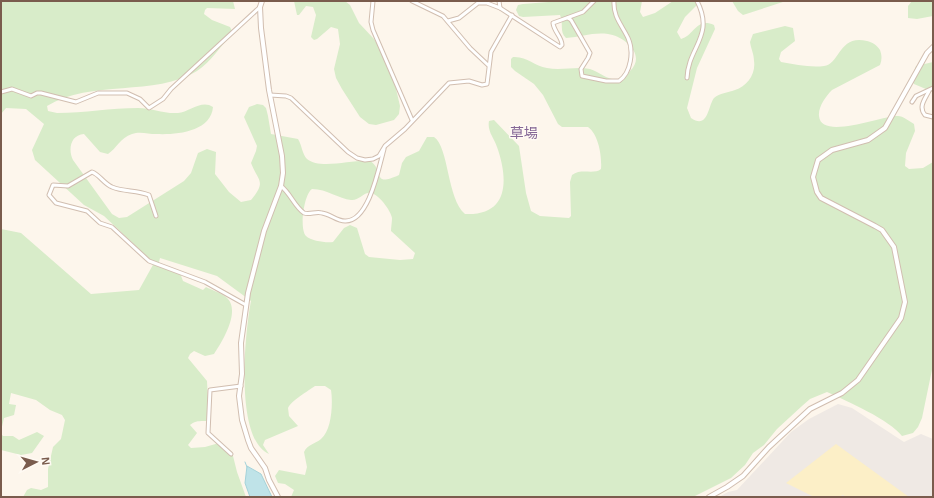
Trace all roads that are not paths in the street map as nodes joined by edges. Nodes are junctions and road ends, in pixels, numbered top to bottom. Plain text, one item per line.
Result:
1 (262, 1) edge
2 (373, 1) edge
3 (412, 1) edge
4 (423, 1) edge
5 (499, 1) edge
6 (594, 1) edge
7 (614, 1) edge
8 (697, 1) edge
9 (421, 6) junction
10 (260, 7) junction
11 (500, 8) junction
12 (512, 15) junction
13 (568, 18) junction
14 (448, 21) junction
15 (933, 47) edge
16 (488, 65) junction
17 (687, 78) dead end
18 (933, 88) edge
19 (929, 91) junction
20 (1, 92) edge
21 (270, 95) junction
22 (912, 102) dead end
23 (933, 117) edge
24 (412, 120) junction
25 (385, 146) junction
26 (281, 186) junction
27 (156, 216) dead end
28 (246, 305) junction
29 (241, 386) junction
30 (232, 454) dead end
31 (278, 497) edge
32 (709, 497) edge

1 - 10 street
2 - 24 street
3 - 9 street
4 - 9 street
5 - 11 street
6 - 13 street
7 - 13 street
8 - 17 street
9 - 14 street
10 - 20 street
10 - 21 street
11 - 12 street
11 - 14 street
12 - 13 street
12 - 16 street
14 - 16 street
15 - 32 street
16 - 24 street
18 - 19 street
19 - 22 street
19 - 23 street
21 - 25 street
21 - 26 street
24 - 25 street
25 - 26 street
26 - 28 street
27 - 28 street
28 - 29 street
29 - 30 street
29 - 31 street

